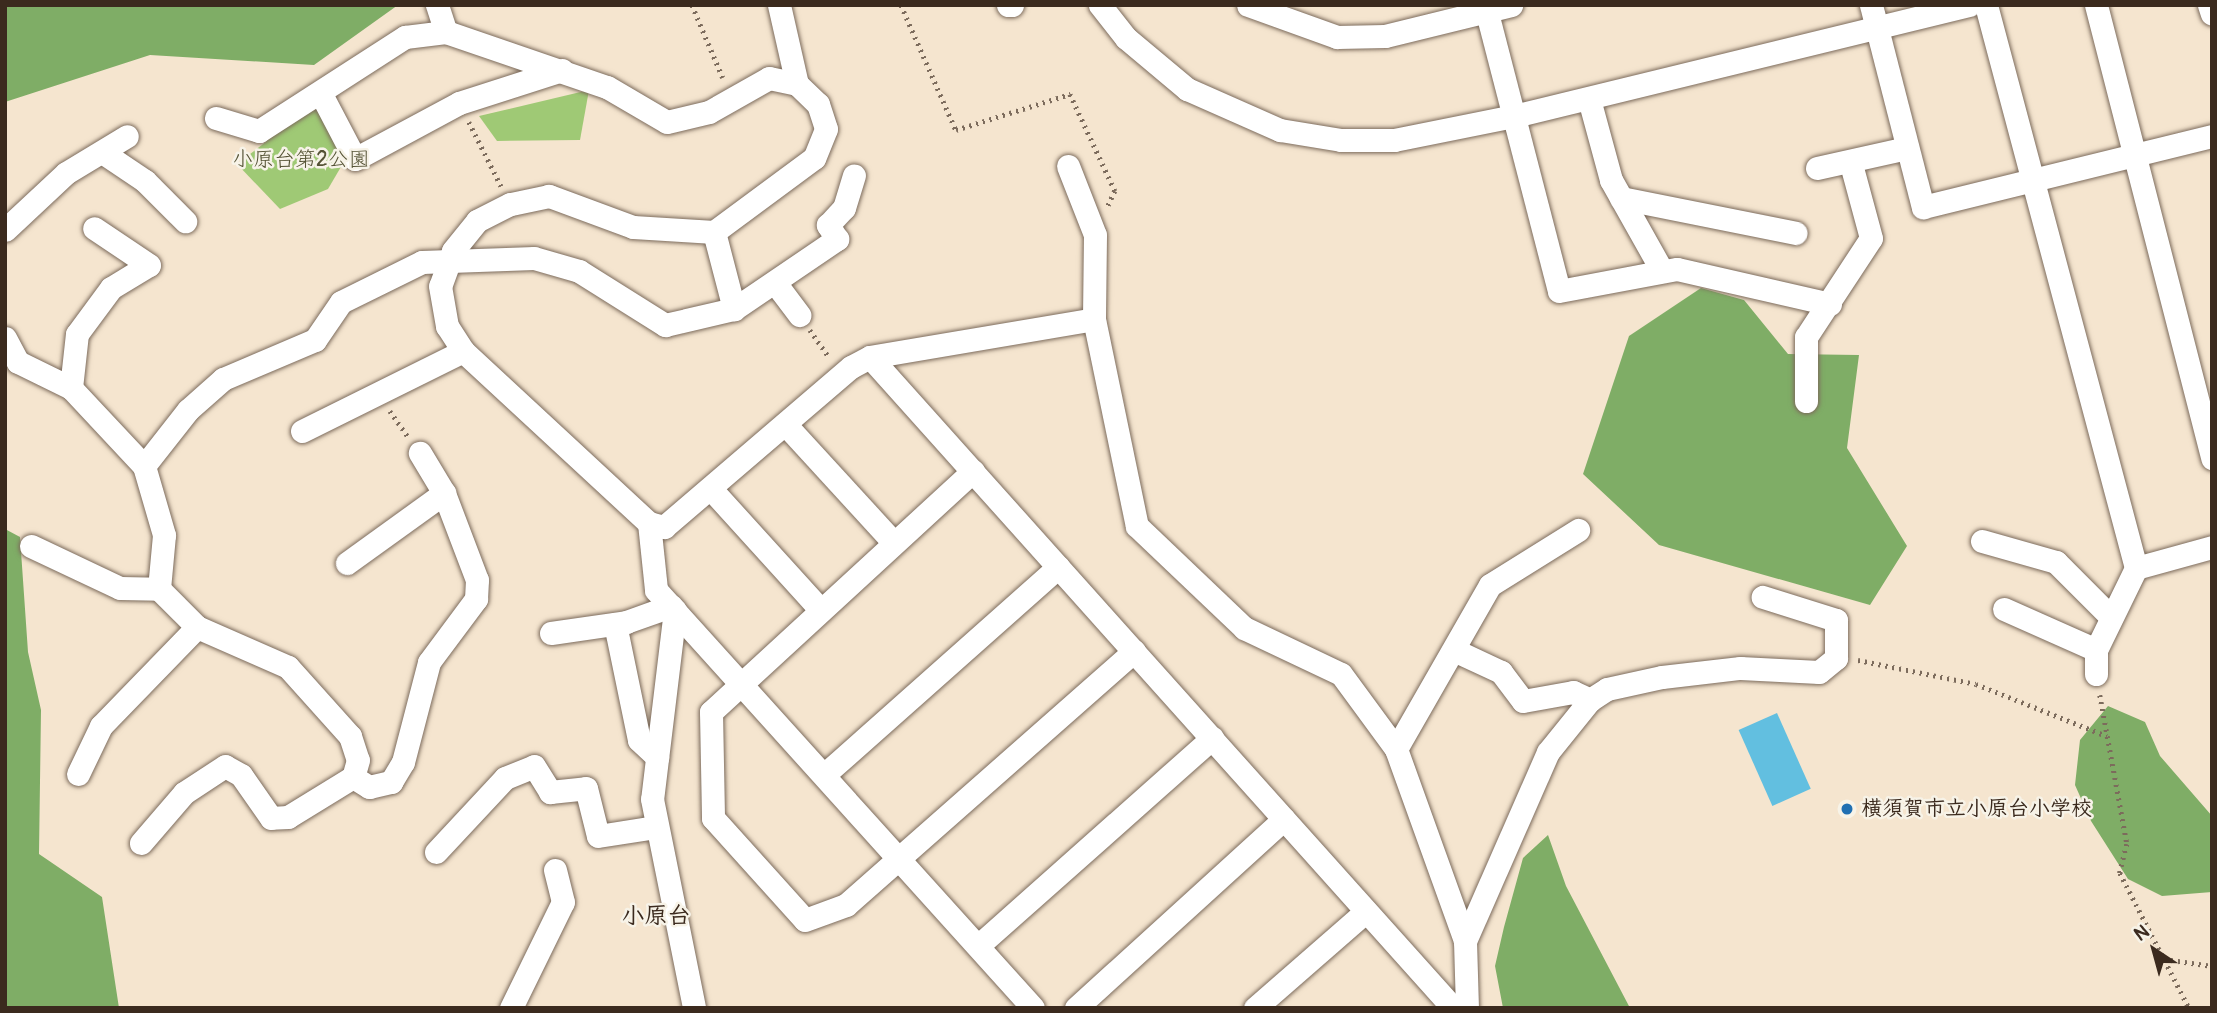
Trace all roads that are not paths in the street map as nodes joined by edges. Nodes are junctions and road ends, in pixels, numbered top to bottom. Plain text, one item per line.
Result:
1 (437, 5) edge
2 (779, 5) edge
3 (1100, 5) edge
4 (1248, 5) edge
5 (1511, 5) edge
6 (1871, 5) edge
7 (1969, 5) edge
8 (1986, 5) edge
9 (2096, 5) edge
10 (2210, 5) edge
11 (1485, 9) edge
12 (2212, 14) edge
13 (1876, 29) junction
14 (446, 32) junction
15 (562, 70) junction
16 (797, 85) junction
17 (321, 94) junction
18 (1589, 99) junction
19 (1514, 116) junction
20 (216, 118) dead end
21 (127, 136) dead end
22 (2212, 136) edge
23 (1907, 148) junction
24 (102, 152) junction
25 (2134, 155) junction
26 (1851, 164) junction
27 (1068, 166) dead end
28 (1817, 169) dead end
29 (854, 175) dead end
30 (2031, 180) junction
31 (1621, 198) junction
32 (186, 221) dead end
33 (94, 228) dead end
34 (5, 230) edge
35 (714, 232) junction
36 (1796, 233) dead end
37 (451, 257) junction
38 (1662, 271) junction
39 (776, 284) junction
40 (1830, 304) junction
41 (734, 309) junction
42 (799, 315) road end
43 (1094, 320) junction
44 (5, 338) edge
45 (463, 351) junction
46 (870, 357) junction
47 (71, 388) junction
48 (1806, 401) dead end
49 (785, 424) junction
50 (302, 431) dead end
51 (420, 453) road end
52 (2212, 458) edge
53 (144, 466) junction
54 (972, 471) junction
55 (711, 489) junction
56 (444, 493) junction
57 (649, 523) junction
58 (1578, 530) dead end
59 (1982, 541) dead end
60 (894, 543) junction
61 (31, 546) dead end
62 (2212, 547) edge
63 (347, 563) dead end
64 (1058, 567) junction
65 (2136, 568) junction
66 (159, 589) junction
67 (1763, 597) dead end
68 (673, 608) junction
69 (820, 609) junction
70 (2004, 609) dead end
71 (2109, 615) junction
72 (615, 624) junction
73 (197, 627) junction
74 (551, 633) dead end
75 (2096, 650) junction
76 (1455, 651) junction
77 (1134, 652) junction
78 (2096, 674) road end
79 (741, 683) junction
80 (1590, 701) junction
81 (1212, 738) junction
82 (1396, 749) junction
83 (657, 757) junction
84 (78, 774) dead end
85 (825, 774) junction
86 (353, 777) junction
87 (1284, 820) junction
88 (656, 827) junction
89 (141, 843) dead end
90 (436, 852) dead end
91 (900, 857) junction
92 (555, 870) dead end
93 (1366, 911) junction
94 (1465, 941) junction
95 (979, 945) junction
96 (511, 1008) edge
97 (695, 1008) edge
98 (1033, 1008) edge
99 (1076, 1008) edge
100 (1255, 1008) edge
101 (1453, 1008) edge
102 (1467, 1008) edge

1 - 14 street
2 - 16 street
3 - 19 street
4 - 11 street
5 - 11 street
6 - 13 street
7 - 13 street
8 - 30 street
9 - 25 street
10 - 12 street
11 - 19 street
13 - 18 street
13 - 23 street
14 - 15 street
14 - 17 street
15 - 16 street
15 - 17 street
16 - 35 street
17 - 20 street
18 - 19 street
18 - 31 street
19 - 38 street
21 - 24 street
22 - 25 street
23 - 26 street
23 - 30 street
24 - 32 street
24 - 34 street
25 - 30 street
25 - 52 street
26 - 28 street
26 - 40 street
27 - 43 street
29 - 39 street
30 - 65 street
31 - 36 street
31 - 38 street
33 - 47 street
35 - 37 street
35 - 41 street
37 - 41 street
37 - 45 street
37 - 53 street
38 - 40 street
39 - 41 street
39 - 42 street
40 - 48 street
43 - 46 street
43 - 82 street
44 - 47 street
45 - 50 street
45 - 57 street
46 - 49 street
46 - 54 street
47 - 53 street
49 - 55 street
49 - 60 street
51 - 56 street
53 - 66 street
54 - 60 street
54 - 64 street
55 - 57 street
55 - 69 street
56 - 63 street
56 - 86 street
57 - 68 street
58 - 76 street
59 - 71 street
60 - 69 street
61 - 66 street
62 - 65 street
64 - 77 street
64 - 85 street
65 - 71 street
66 - 73 street
67 - 80 street
68 - 72 street
68 - 79 street
68 - 83 street
69 - 79 street
70 - 75 street
71 - 75 street
72 - 74 street
72 - 83 street
73 - 84 street
73 - 86 street
75 - 78 street
76 - 80 street
76 - 82 street
77 - 81 street
77 - 91 street
79 - 85 street
79 - 91 street
80 - 94 street
81 - 87 street
81 - 95 street
82 - 94 street
83 - 88 street
85 - 91 street
86 - 89 street
87 - 93 street
87 - 99 street
88 - 90 street
88 - 97 street
91 - 95 street
92 - 96 street
93 - 100 street
93 - 101 street
94 - 102 street
95 - 98 street

